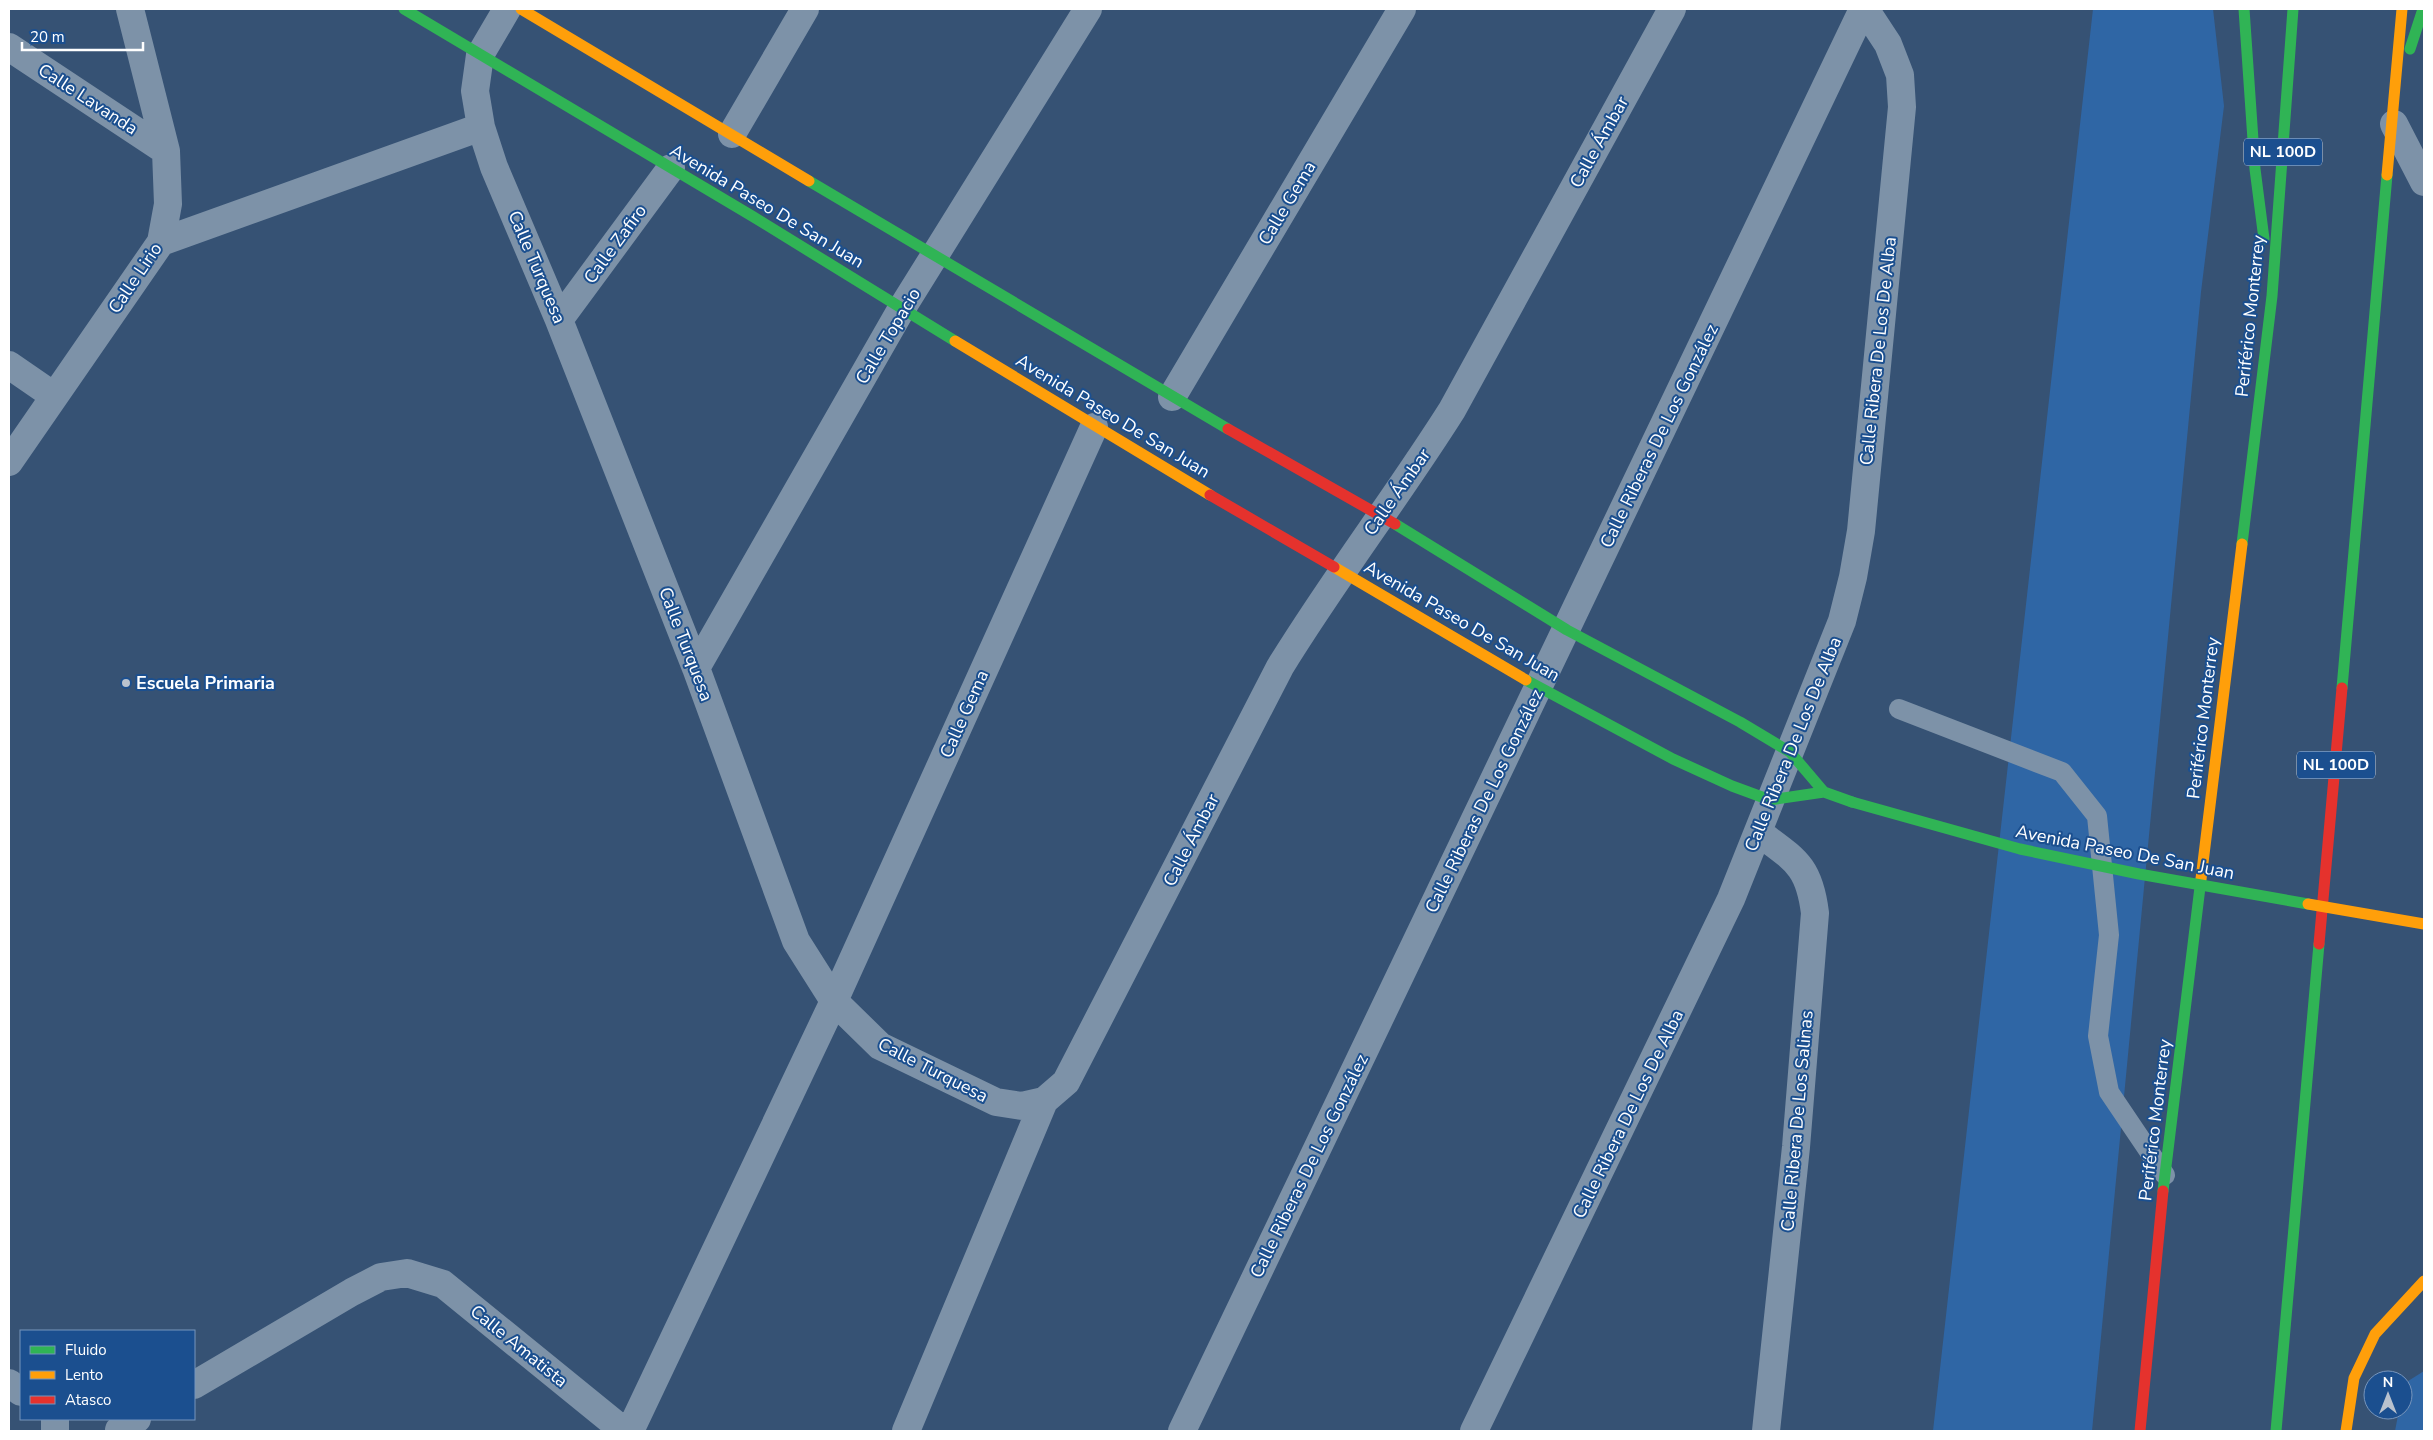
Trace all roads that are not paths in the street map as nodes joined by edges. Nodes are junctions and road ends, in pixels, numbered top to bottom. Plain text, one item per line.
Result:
1 (130, 9) edge
2 (404, 9) edge
3 (507, 9) edge
4 (521, 9) edge
5 (806, 9) edge
6 (1088, 9) edge
7 (1402, 9) edge
8 (1672, 9) edge
9 (1864, 9) edge
10 (2244, 9) edge
11 (2293, 9) edge
12 (2402, 9) edge
13 (2423, 9) edge
14 (9, 47) edge
15 (480, 54) junction
16 (2395, 111) junction
17 (481, 127) junction
18 (732, 134) junction
19 (166, 151) junction
20 (671, 168) junction
21 (2424, 182) edge
22 (161, 242) junction
23 (936, 257) junction
24 (2272, 296) junction
25 (902, 308) junction
26 (559, 320) junction
27 (9, 365) edge
28 (54, 396) junction
29 (1172, 397) junction
30 (1094, 427) junction
31 (9, 462) edge
32 (1380, 514) junction
33 (1342, 572) junction
34 (1567, 630) junction
35 (696, 668) junction
36 (1538, 687) junction
37 (1899, 710) dead end
38 (1790, 752) junction
39 (1824, 792) junction
40 (1770, 800) junction
41 (1758, 832) junction
42 (2424, 924) edge
43 (834, 1001) junction
44 (1044, 1101) junction
45 (2165, 1175) junction
46 (2424, 1280) edge
47 (9, 1383) edge
48 (195, 1384) edge
49 (20, 1391) edge
50 (1765, 1429) edge
51 (624, 1431) edge
52 (630, 1431) edge
53 (906, 1431) edge
54 (1182, 1431) edge
55 (1474, 1431) edge
56 (2140, 1431) edge
57 (2276, 1431) edge
58 (2346, 1431) edge

1 - 19 street, Calle Lirio
2 - 15 main road, Avenida Paseo De San Juan
3 - 15 street
4 - 18 main road, Avenida Paseo De San Juan
5 - 18 street
6 - 23 street, Calle Topacio
7 - 29 street, Calle Gema
8 - 32 street, Calle Ámbar
9 - 34 street, Calle Riberas De Los González
9 - 38 street, Calle Ribera De Los De Alba
10 - 24 main road
11 - 24 main road, Periférico Monterrey / NL 100D
12 - 16 main road, NL 100D
13 - 16 main road
14 - 19 street, Calle Lavanda
15 - 17 street, Calle Turquesa
15 - 20 main road, Avenida Paseo De San Juan
16 - 21 street
16 - 57 main road, NL 100D
17 - 22 street
17 - 26 street, Calle Turquesa
18 - 23 main road, Avenida Paseo De San Juan
19 - 22 street, Calle Lirio
20 - 25 main road, Avenida Paseo De San Juan
20 - 26 street, Calle Zafiro
22 - 28 street, Calle Lirio
23 - 25 street, Calle Topacio
23 - 29 main road, Avenida Paseo De San Juan
24 - 45 main road, Periférico Monterrey / NL 100D
25 - 30 main road, Avenida Paseo De San Juan
25 - 35 street, Calle Topacio
26 - 35 street, Calle Turquesa
27 - 28 street
28 - 31 street, Calle Lirio
29 - 32 main road, Avenida Paseo De San Juan
30 - 33 main road, Avenida Paseo De San Juan
30 - 43 street, Calle Gema
32 - 33 street, Calle Ámbar
32 - 34 main road, Avenida Paseo De San Juan
33 - 36 main road, Avenida Paseo De San Juan
33 - 44 street, Calle Ámbar
34 - 36 street, Calle Riberas De Los González
34 - 38 main road, Avenida Paseo De San Juan
35 - 43 street, Calle Turquesa
36 - 40 main road, Avenida Paseo De San Juan
36 - 54 street, Calle Riberas De Los González
37 - 45 lane
38 - 39 main road, Avenida Paseo De San Juan
38 - 40 street, Calle Ribera De Los De Alba
39 - 40 main road, Avenida Paseo De San Juan
39 - 42 main road, Avenida Paseo De San Juan, bridge
40 - 41 street, Calle Ribera De Los De Alba
41 - 50 street, Calle Ribera De Los Salinas
41 - 55 street, Calle Ribera De Los De Alba
43 - 44 street, Calle Turquesa
43 - 52 street, Calle Gema
44 - 53 street
45 - 56 main road, Periférico Monterrey / NL 100D
46 - 58 main road
47 - 49 street
48 - 51 street, Calle Amatista

